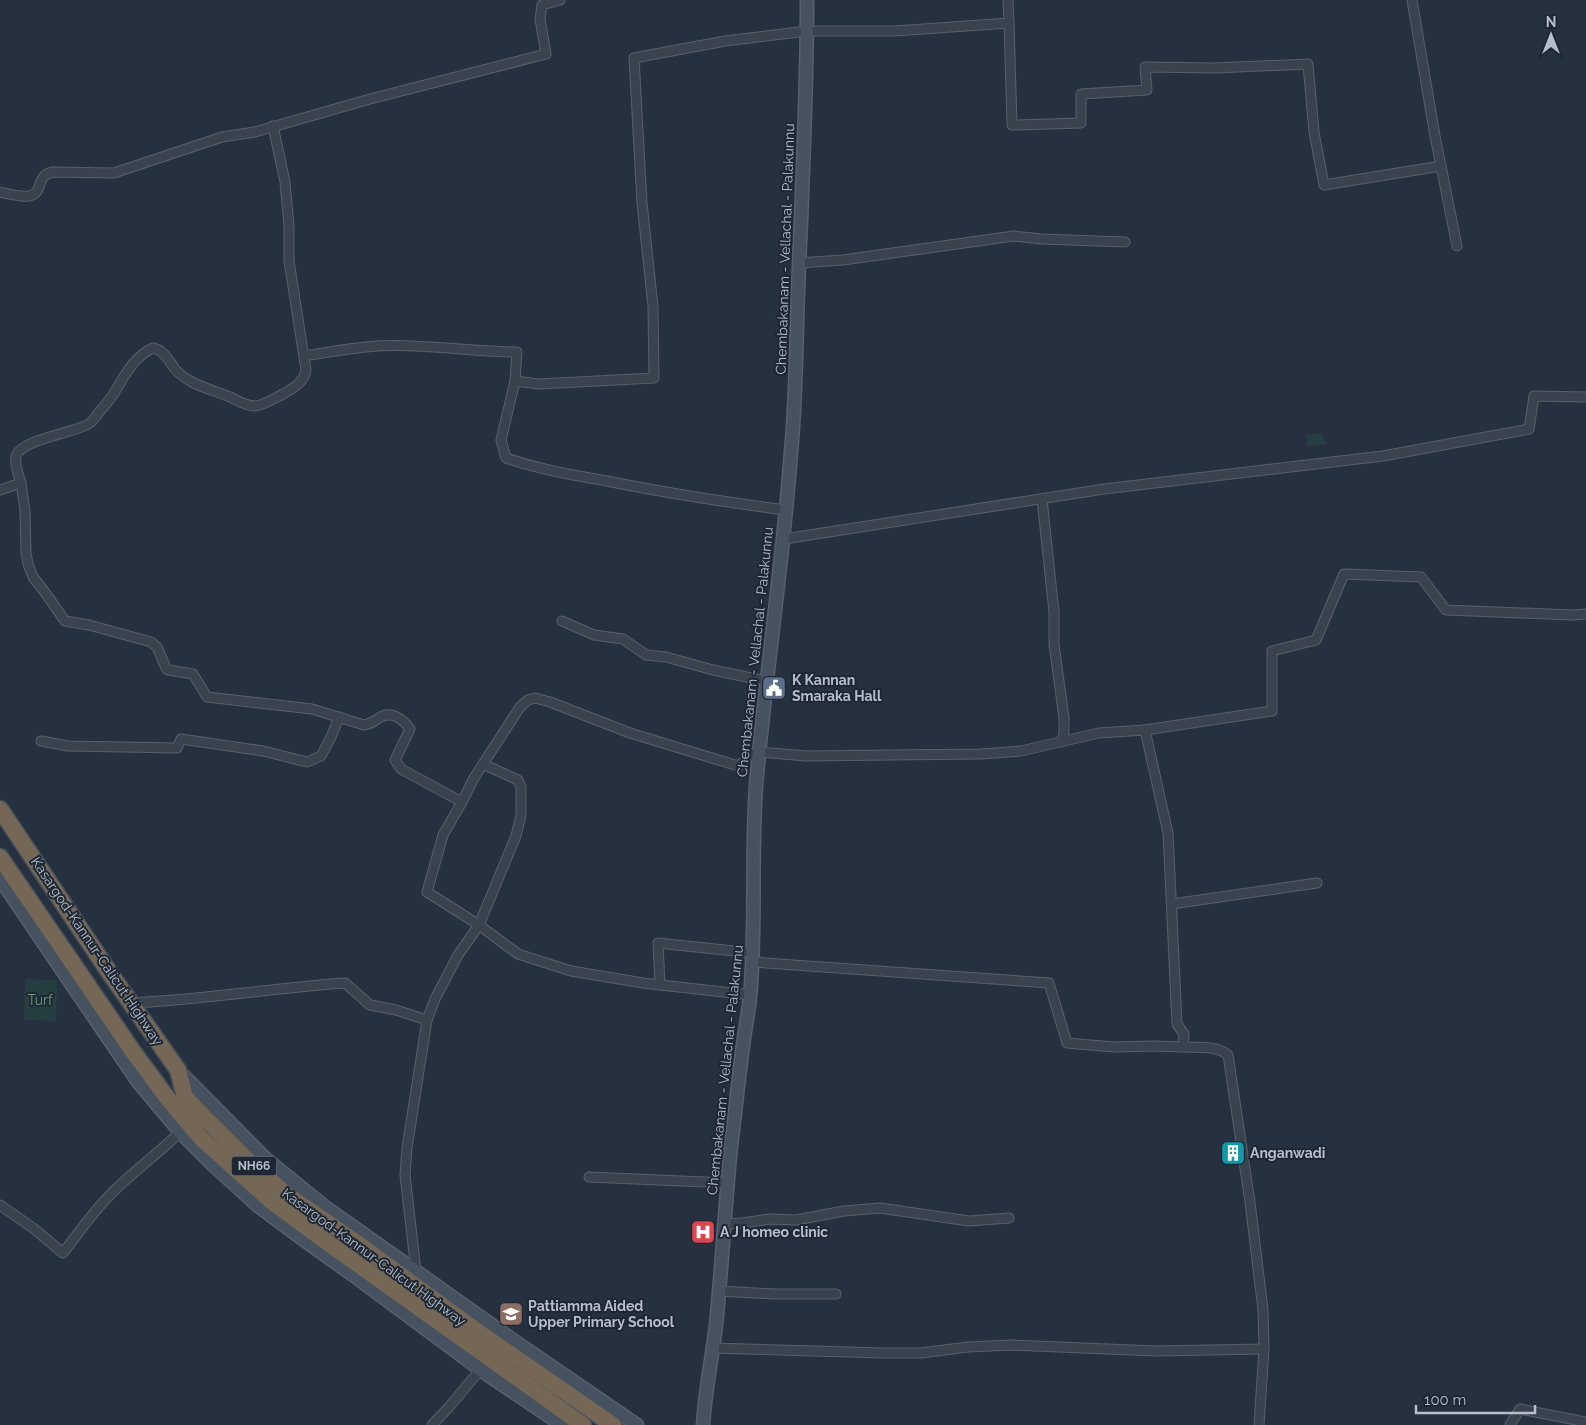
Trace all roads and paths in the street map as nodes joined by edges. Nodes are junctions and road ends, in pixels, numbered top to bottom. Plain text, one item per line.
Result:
1 (560, 0) edge
2 (807, 0) edge
3 (1008, 0) edge
4 (1412, 0) edge
5 (1009, 23) junction
6 (807, 31) junction
7 (273, 126) junction
8 (1441, 166) junction
9 (0, 192) edge
10 (1124, 242) dead end
11 (1457, 246) dead end
12 (799, 264) junction
13 (304, 356) junction
14 (515, 381) junction
15 (1586, 397) edge
16 (21, 483) junction
17 (0, 490) edge
18 (1042, 499) junction
19 (785, 510) junction
20 (784, 539) junction
21 (1586, 614) edge
22 (562, 621) dead end
23 (766, 681) junction
24 (339, 717) junction
25 (1145, 730) junction
26 (40, 741) dead end
27 (1062, 742) junction
28 (760, 752) junction
29 (483, 764) junction
30 (462, 802) junction
31 (0, 809) edge
32 (0, 857) edge
33 (0, 879) edge
34 (1317, 884) dead end
35 (1172, 904) junction
36 (479, 926) junction
37 (753, 957) junction
38 (660, 985) junction
39 (750, 995) junction
40 (131, 1003) junction
41 (427, 1020) junction
42 (1184, 1047) junction
43 (178, 1070) junction
44 (180, 1132) junction
45 (588, 1177) dead end
46 (728, 1183) junction
47 (0, 1205) edge
48 (1009, 1218) dead end
49 (724, 1224) junction
50 (416, 1271) junction
51 (718, 1291) junction
52 (836, 1294) dead end
53 (712, 1348) junction
54 (1264, 1350) junction
55 (480, 1370) junction
56 (1586, 1422) edge
57 (432, 1425) edge
58 (562, 1425) edge
59 (583, 1425) edge
60 (613, 1425) edge
61 (637, 1425) edge
62 (703, 1425) edge
63 (1259, 1425) edge
64 (1510, 1425) edge

1 - 7 street
2 - 6 main road, Chembakanam - Vellachal - Palakunnu
3 - 5 street
4 - 8 street
5 - 6 street
5 - 8 street
6 - 12 main road, Chembakanam - Vellachal - Palakunnu
6 - 14 street
7 - 9 street
7 - 13 street
8 - 11 street
10 - 12 street
12 - 19 main road, Chembakanam - Vellachal - Palakunnu
13 - 14 street
13 - 16 street
14 - 19 street
15 - 18 street
16 - 17 street
16 - 24 street
18 - 20 street
18 - 27 street
19 - 20 main road, Chembakanam - Vellachal - Palakunnu
20 - 23 main road, Chembakanam - Vellachal - Palakunnu
21 - 25 street
22 - 23 street
23 - 28 main road, Chembakanam - Vellachal - Palakunnu
24 - 26 street
24 - 30 street
25 - 27 street
25 - 35 street
27 - 28 street
28 - 29 street
28 - 37 main road, Chembakanam - Vellachal - Palakunnu
29 - 30 street
29 - 36 street
30 - 36 street
31 - 40 highway, Kasargod-Kannur-Calicut Highway / NH66
32 - 59 highway, Kasargod-Kannur-Calicut Highway / NH66
33 - 44 main road
34 - 35 street
35 - 42 street
36 - 38 street
36 - 41 street
37 - 38 street
37 - 39 main road, Chembakanam - Vellachal - Palakunnu
37 - 42 street
38 - 39 street
39 - 46 main road, Chembakanam - Vellachal - Palakunnu
40 - 41 street
40 - 43 highway, Kasargod-Kannur-Calicut Highway / NH66
41 - 50 street
42 - 54 street
43 - 50 main road
43 - 60 highway, Kasargod-Kannur-Calicut Highway / NH66
44 - 47 street
44 - 55 main road
45 - 46 street
46 - 49 main road, Chembakanam - Vellachal - Palakunnu
48 - 49 street
49 - 51 main road, Chembakanam - Vellachal - Palakunnu
50 - 61 main road
51 - 52 street
51 - 53 main road, Chembakanam - Vellachal - Palakunnu
53 - 54 street
53 - 62 main road, Chembakanam - Vellachal - Palakunnu
54 - 63 street
55 - 57 street
55 - 58 main road
56 - 64 street

